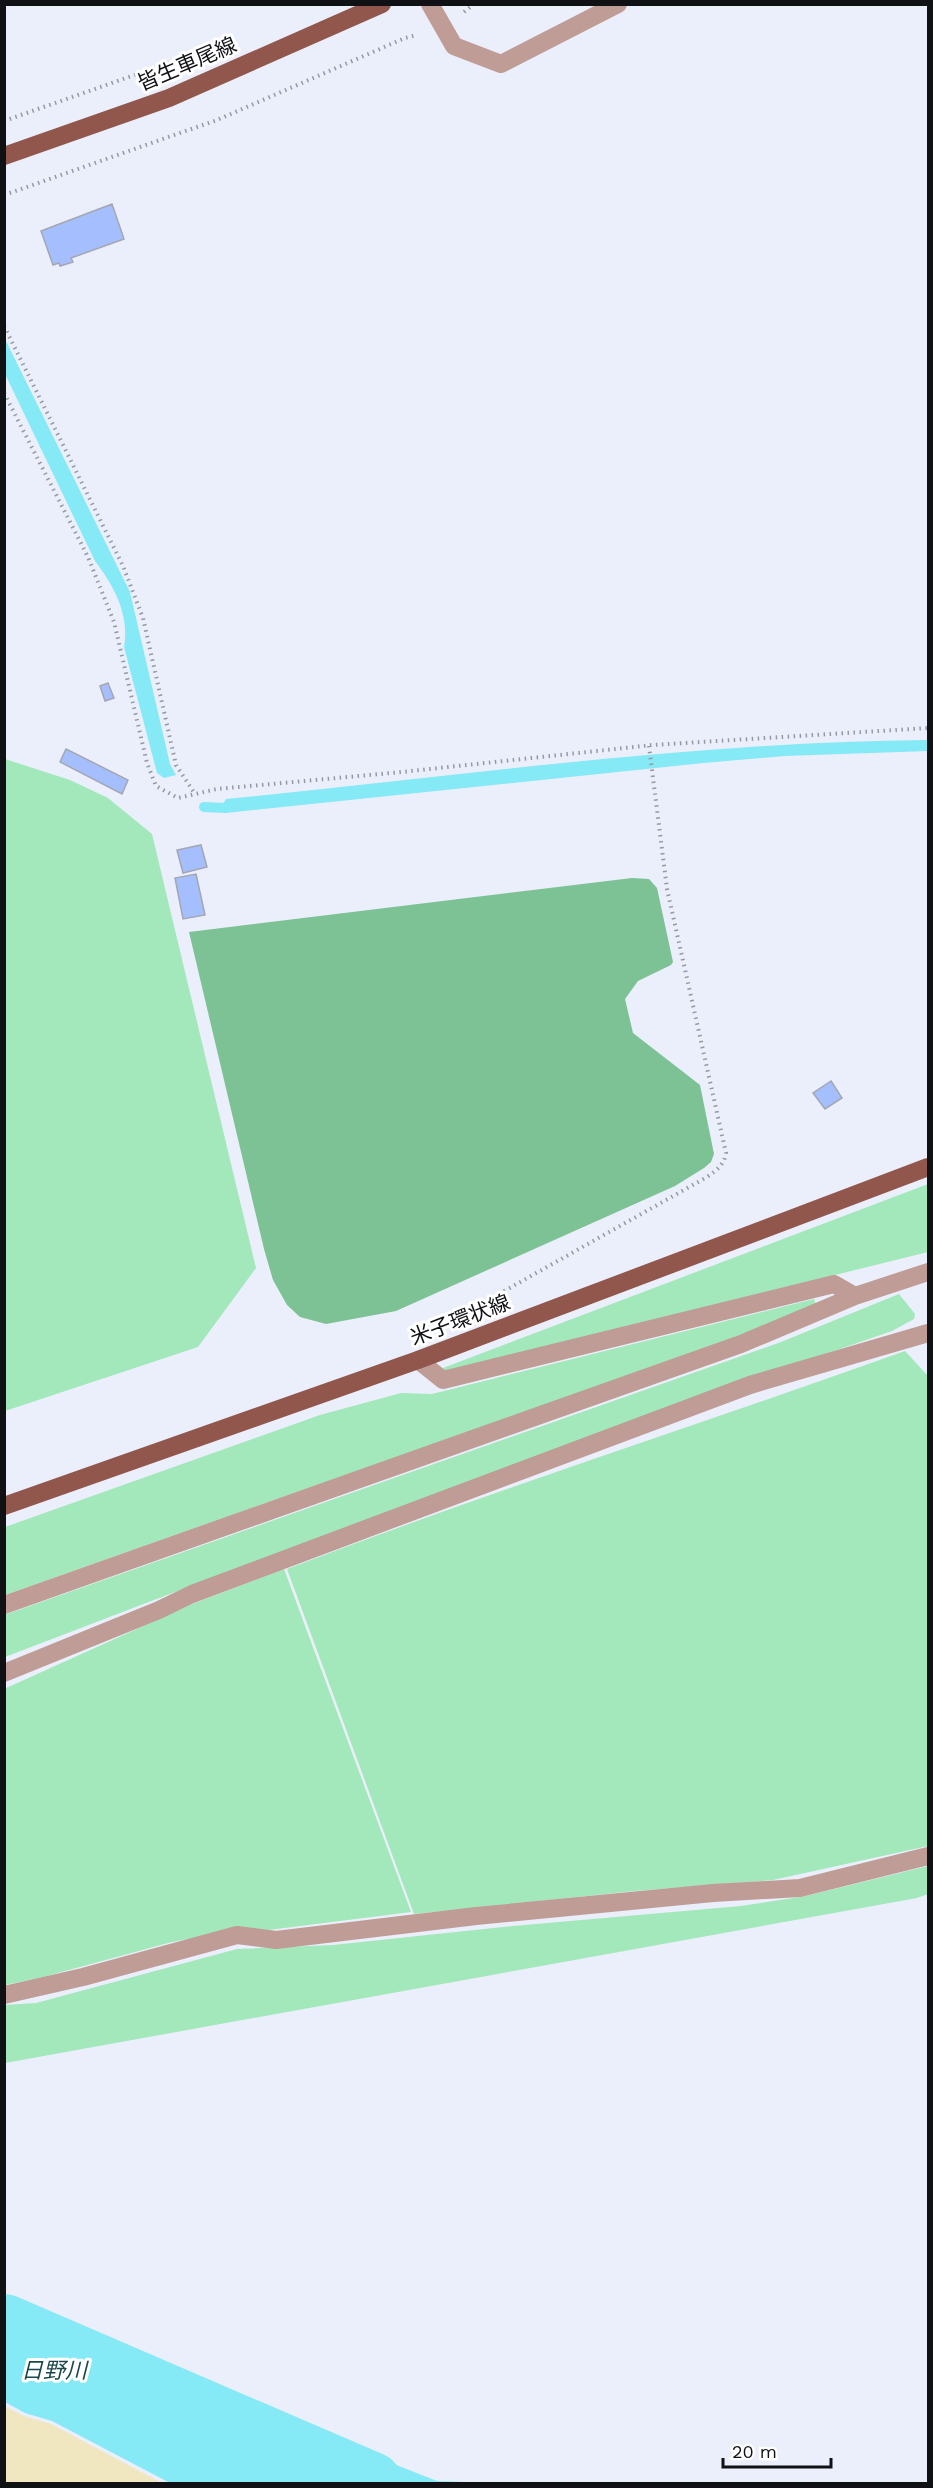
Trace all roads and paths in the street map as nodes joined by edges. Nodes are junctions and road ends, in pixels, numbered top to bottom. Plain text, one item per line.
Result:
1 (382, 4) edge
2 (430, 4) edge
3 (618, 4) edge
4 (424, 36) dead end
5 (196, 53) dead end
6 (4, 121) edge
7 (4, 156) edge
8 (4, 195) edge
9 (4, 326) edge
10 (4, 393) edge
11 (928, 729) edge
12 (649, 746) junction
13 (195, 794) junction
14 (928, 1167) edge
15 (928, 1272) edge
16 (855, 1296) junction
17 (474, 1308) dead end
18 (928, 1333) edge
19 (418, 1360) junction
20 (4, 1506) edge
21 (4, 1605) edge
22 (4, 1673) edge
23 (928, 1856) edge
24 (4, 1995) edge

1 - 7 main road, 皆生車尾線
2 - 3 street
4 - 8 path
5 - 6 path
9 - 13 path
10 - 13 path
11 - 12 path
12 - 13 path
12 - 17 path
14 - 19 main road, 米子環状線
15 - 16 street
16 - 19 street
16 - 21 street
18 - 22 street
19 - 20 main road, 米子環状線
23 - 24 street

